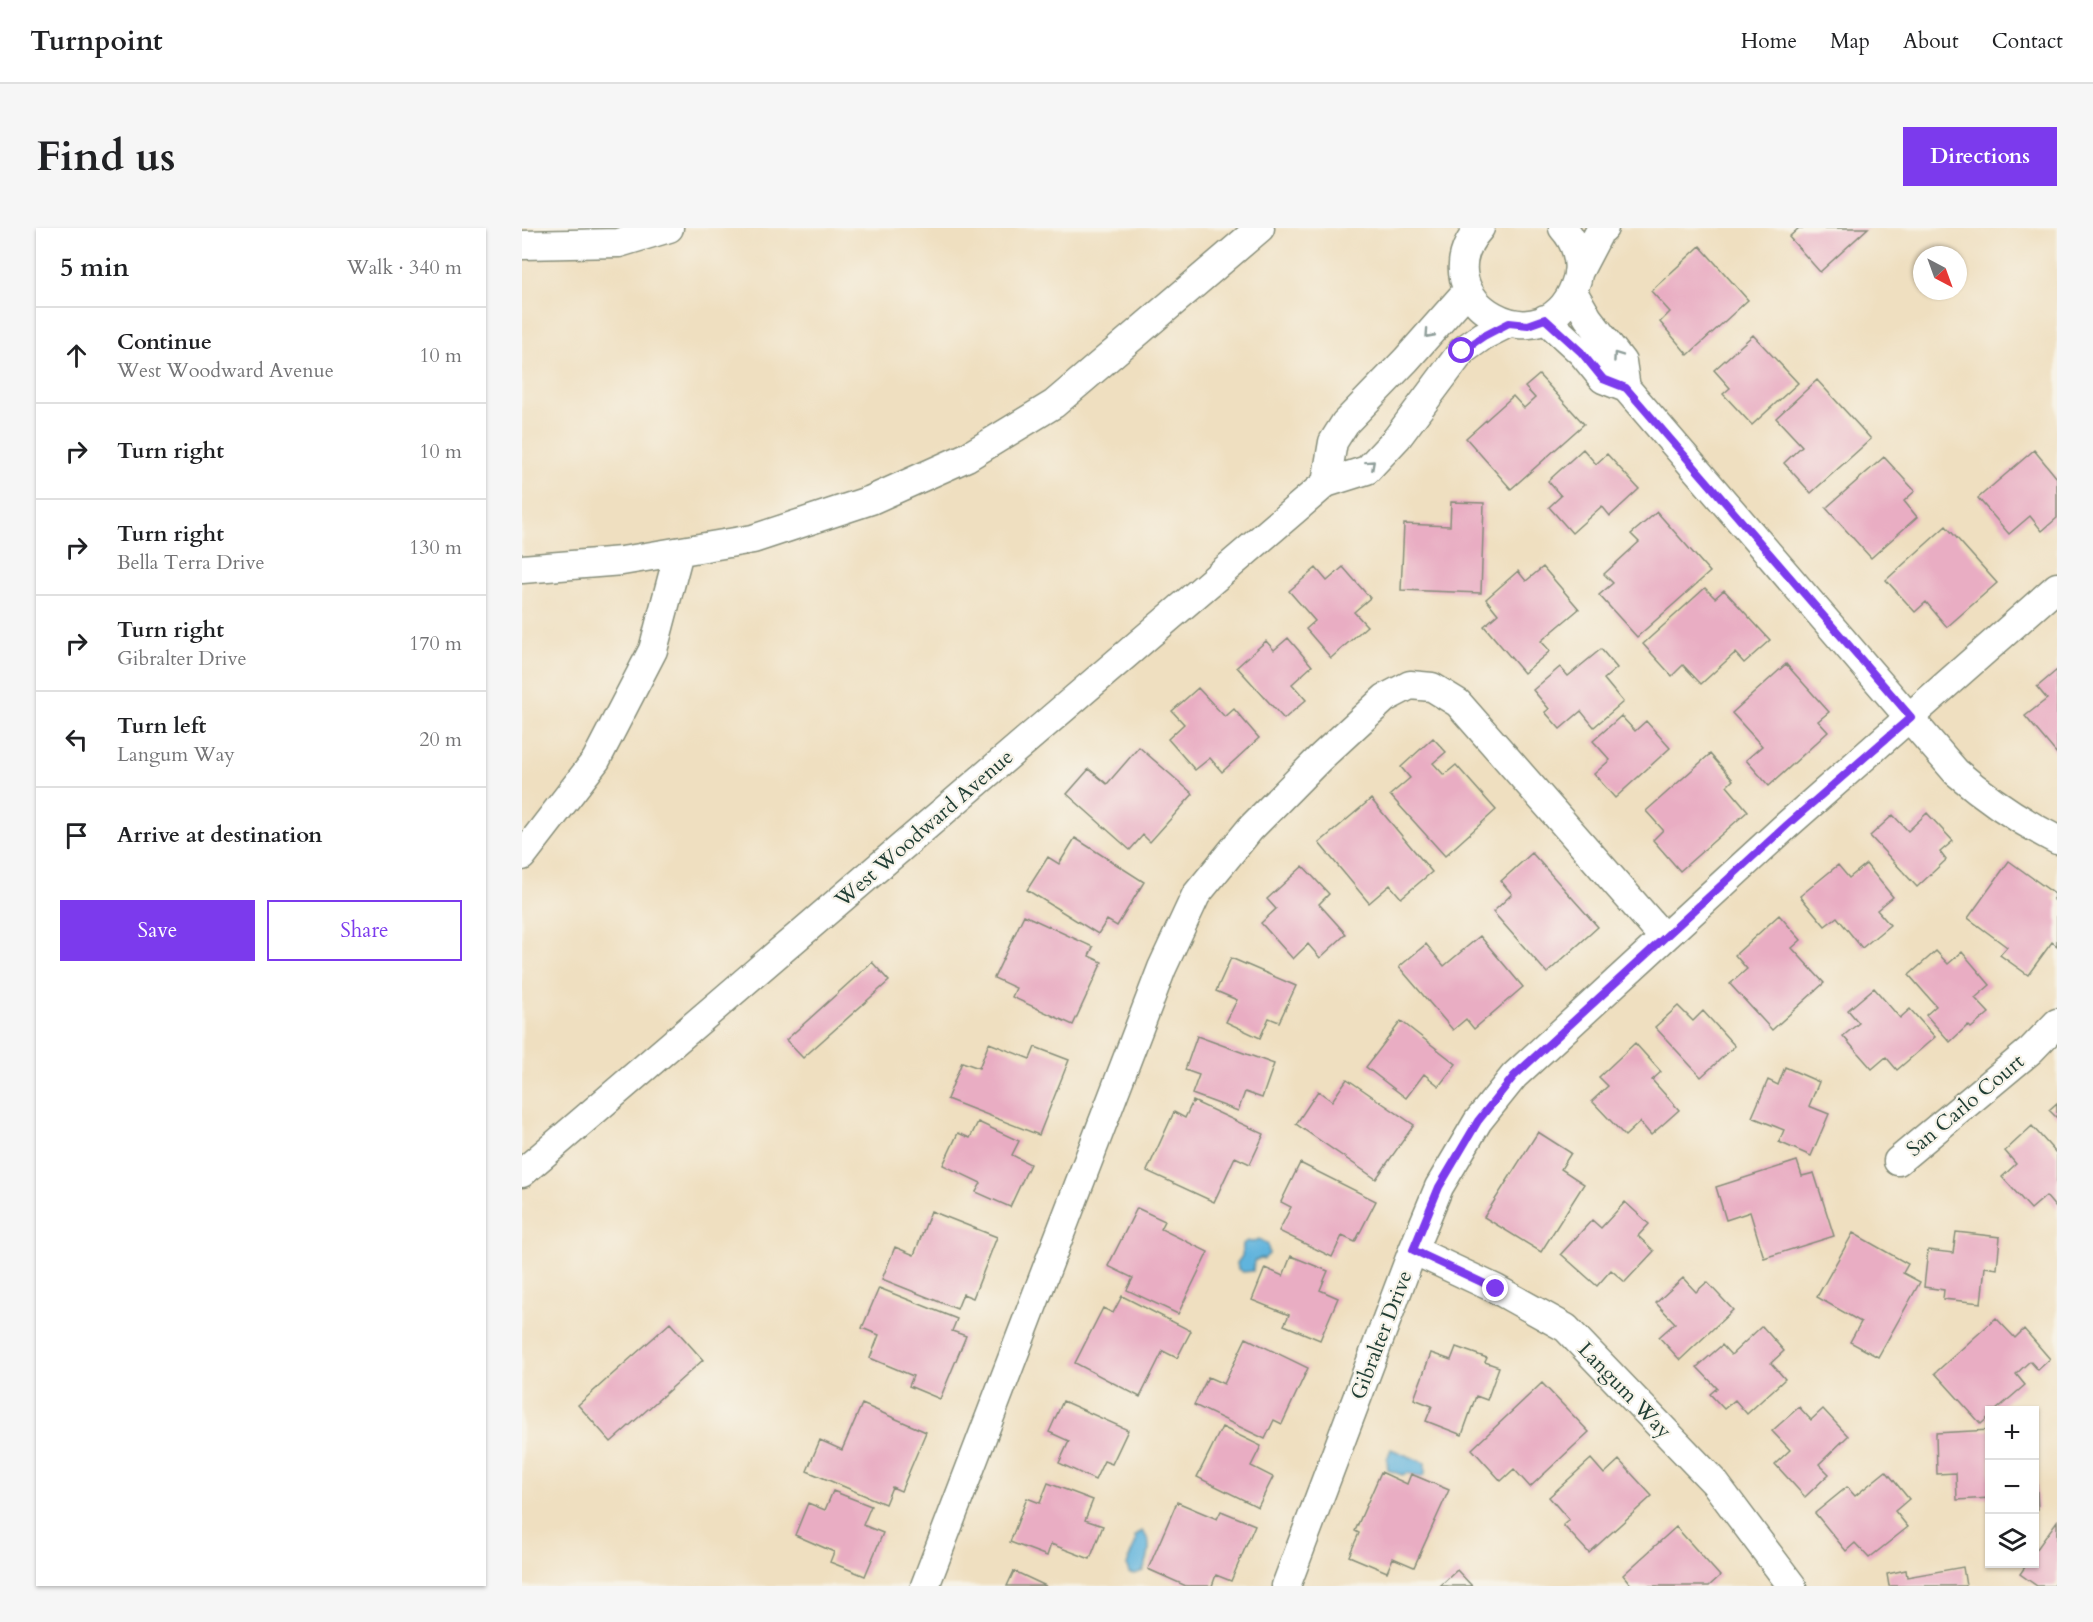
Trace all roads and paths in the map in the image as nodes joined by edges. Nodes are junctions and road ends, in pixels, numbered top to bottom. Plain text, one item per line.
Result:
1 (669, 228) edge
2 (1260, 228) edge
3 (1563, 228) edge
4 (1604, 228) edge
5 (1472, 231) edge
6 (522, 245) edge
7 (1576, 282) junction
8 (1468, 290) junction
9 (1545, 319) junction
10 (1509, 323) junction
11 (1626, 388) junction
12 (1326, 483) junction
13 (679, 552) junction
14 (522, 570) edge
15 (2057, 587) edge
16 (1911, 717) junction
17 (2057, 840) edge
18 (522, 856) edge
19 (1664, 938) junction
20 (2057, 1023) edge
21 (1898, 1161) dead end
22 (522, 1173) edge
23 (1413, 1250) junction
24 (925, 1586) edge
25 (1286, 1586) edge
26 (1792, 1586) edge

1 - 6 street
2 - 13 street
3 - 7 street
4 - 7 street
5 - 8 street
7 - 9 street
11 -> 7 street
8 - 10 street
8 -> 12 street
9 - 10 street
9 - 11 street
12 -> 10 street, West Woodward Avenue
11 - 16 street
12 - 22 street, West Woodward Avenue
13 - 14 street
13 - 18 street
15 - 16 street, Gibralter Drive
16 - 17 street
16 - 19 street, Gibralter Drive
19 - 23 street, Gibralter Drive
19 - 24 street
20 - 21 street, San Carlo Court
23 - 25 street, Gibralter Drive
23 - 26 street, Langum Way

